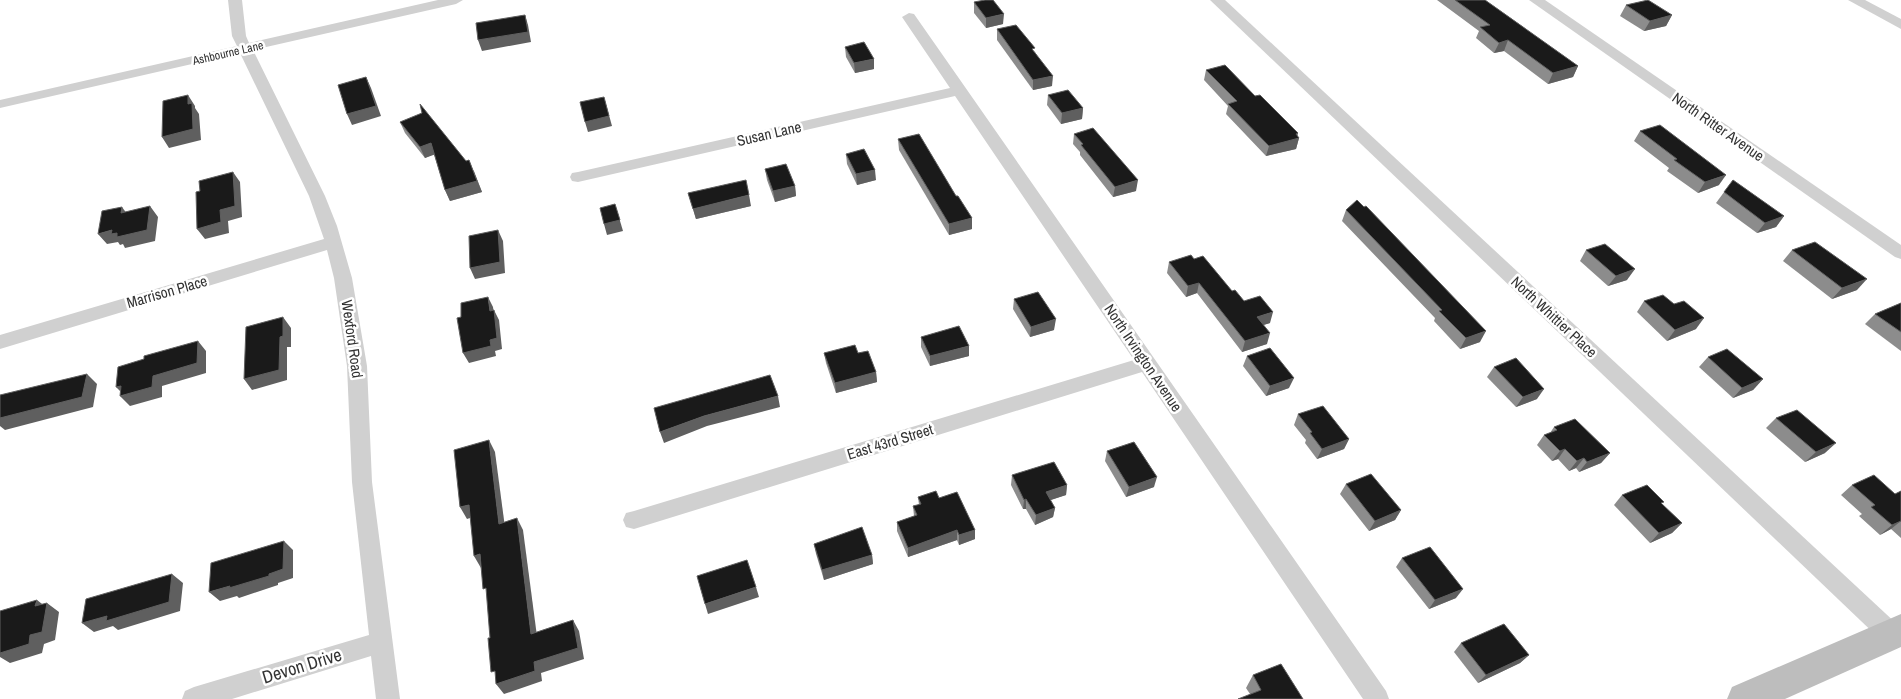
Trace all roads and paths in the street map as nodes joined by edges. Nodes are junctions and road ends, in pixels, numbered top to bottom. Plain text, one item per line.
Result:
1 (235, 0) edge
2 (456, 0) edge
3 (1217, 0) edge
4 (1536, 0) edge
5 (1855, 0) edge
6 (909, 17) dead end
7 (1901, 26) edge
8 (246, 48) junction
9 (960, 90) junction
10 (0, 104) edge
11 (578, 177) dead end
12 (334, 242) junction
13 (1901, 253) edge
14 (0, 342) edge
15 (1146, 363) junction
16 (634, 520) dead end
17 (1896, 632) edge
18 (382, 642) junction
19 (194, 699) edge
20 (388, 699) edge
21 (1378, 699) edge
22 (1745, 699) edge

1 - 8 street, Wexford Road
2 - 8 street, Ashbourne Lane
3 - 17 street, North Whittier Place
4 - 13 street, North Ritter Avenue
5 - 7 street
6 - 9 street, North Irvington Avenue
8 - 10 street, Ashbourne Lane
8 - 12 street, Wexford Road
9 - 11 street, Susan Lane
9 - 15 street, North Irvington Avenue
12 - 14 street, Marrison Place
12 - 18 street, Wexford Road
15 - 16 street, East 43rd Street
15 - 21 street, North Irvington Avenue
17 - 22 street
18 - 19 street, Devon Drive
18 - 20 street, Wexford Road

